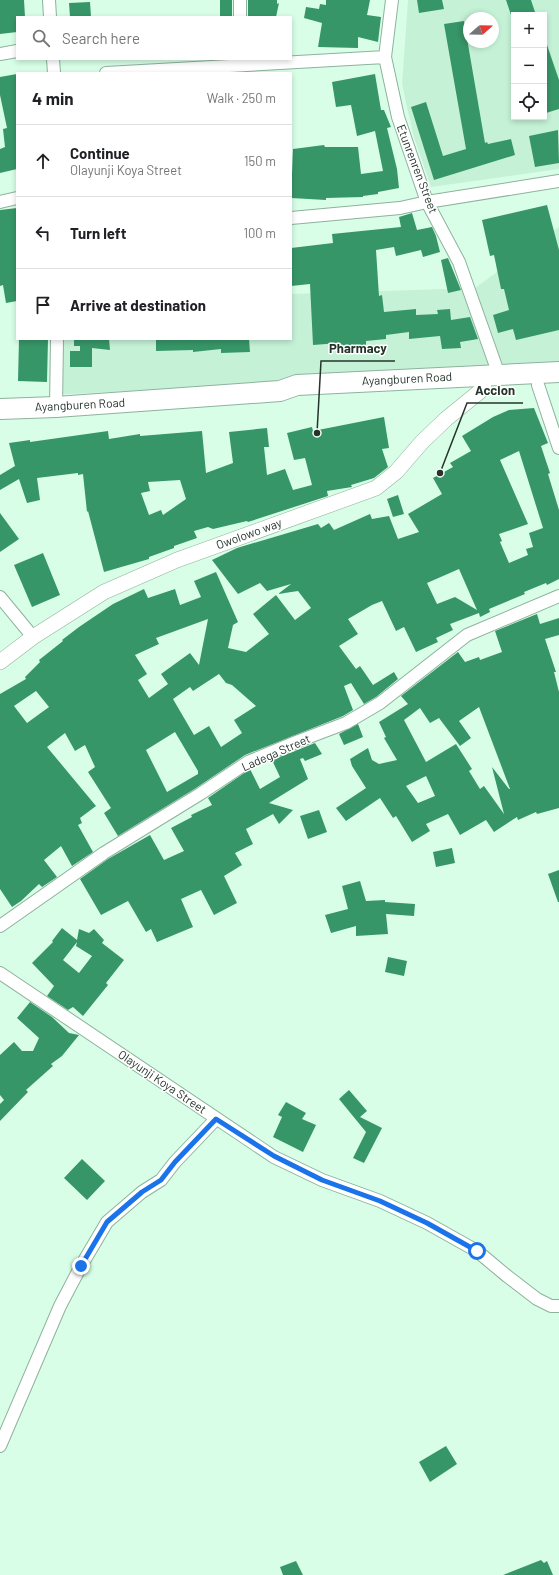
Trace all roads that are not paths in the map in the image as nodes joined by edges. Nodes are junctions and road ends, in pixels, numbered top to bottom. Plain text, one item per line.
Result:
1 (49, 0) edge
2 (240, 0) edge
3 (392, 0) edge
4 (50, 16) edge
5 (240, 16) edge
6 (16, 51) edge
7 (0, 54) edge
8 (385, 57) junction
9 (53, 60) edge
10 (241, 62) edge
11 (54, 72) edge
12 (118, 72) edge
13 (559, 181) edge
14 (16, 198) edge
15 (0, 202) edge
16 (427, 202) junction
17 (292, 218) edge
18 (57, 340) edge
19 (559, 372) edge
20 (499, 375) junction
21 (559, 384) edge
22 (538, 385) junction
23 (484, 388) junction
24 (280, 391) junction
25 (56, 407) junction
26 (0, 409) edge
27 (559, 448) edge
28 (559, 596) edge
29 (0, 597) edge
30 (33, 637) junction
31 (0, 662) edge
32 (0, 926) edge
33 (0, 973) edge
34 (216, 1119) junction
35 (559, 1306) edge
36 (0, 1446) edge

1 - 4 street
2 - 5 street
3 - 8 street, Etunrenren Street
6 - 7 street
8 - 10 street
8 - 16 street, Etunrenren Street
9 - 11 street
10 - 12 street
13 - 16 street
14 - 15 street
16 - 17 street
16 - 20 street, Etunrenren Street
18 - 25 street
19 - 20 main road, Ayangburen Road
20 - 24 main road, Ayangburen Road
21 - 22 main road, Ayangburen Road
22 - 23 main road, Ayangburen Road
22 - 27 street
23 - 24 main road, Ayangburen Road
23 - 30 street, Owolowo way
24 - 25 main road, Ayangburen Road
25 - 26 main road, Ayangburen Road
28 - 32 street, Ladega Street
29 - 30 street
30 - 31 street, Owolowo way
33 - 34 street, Olayunji Koya Street
34 - 35 street, Olayunji Koya Street
34 - 36 street

